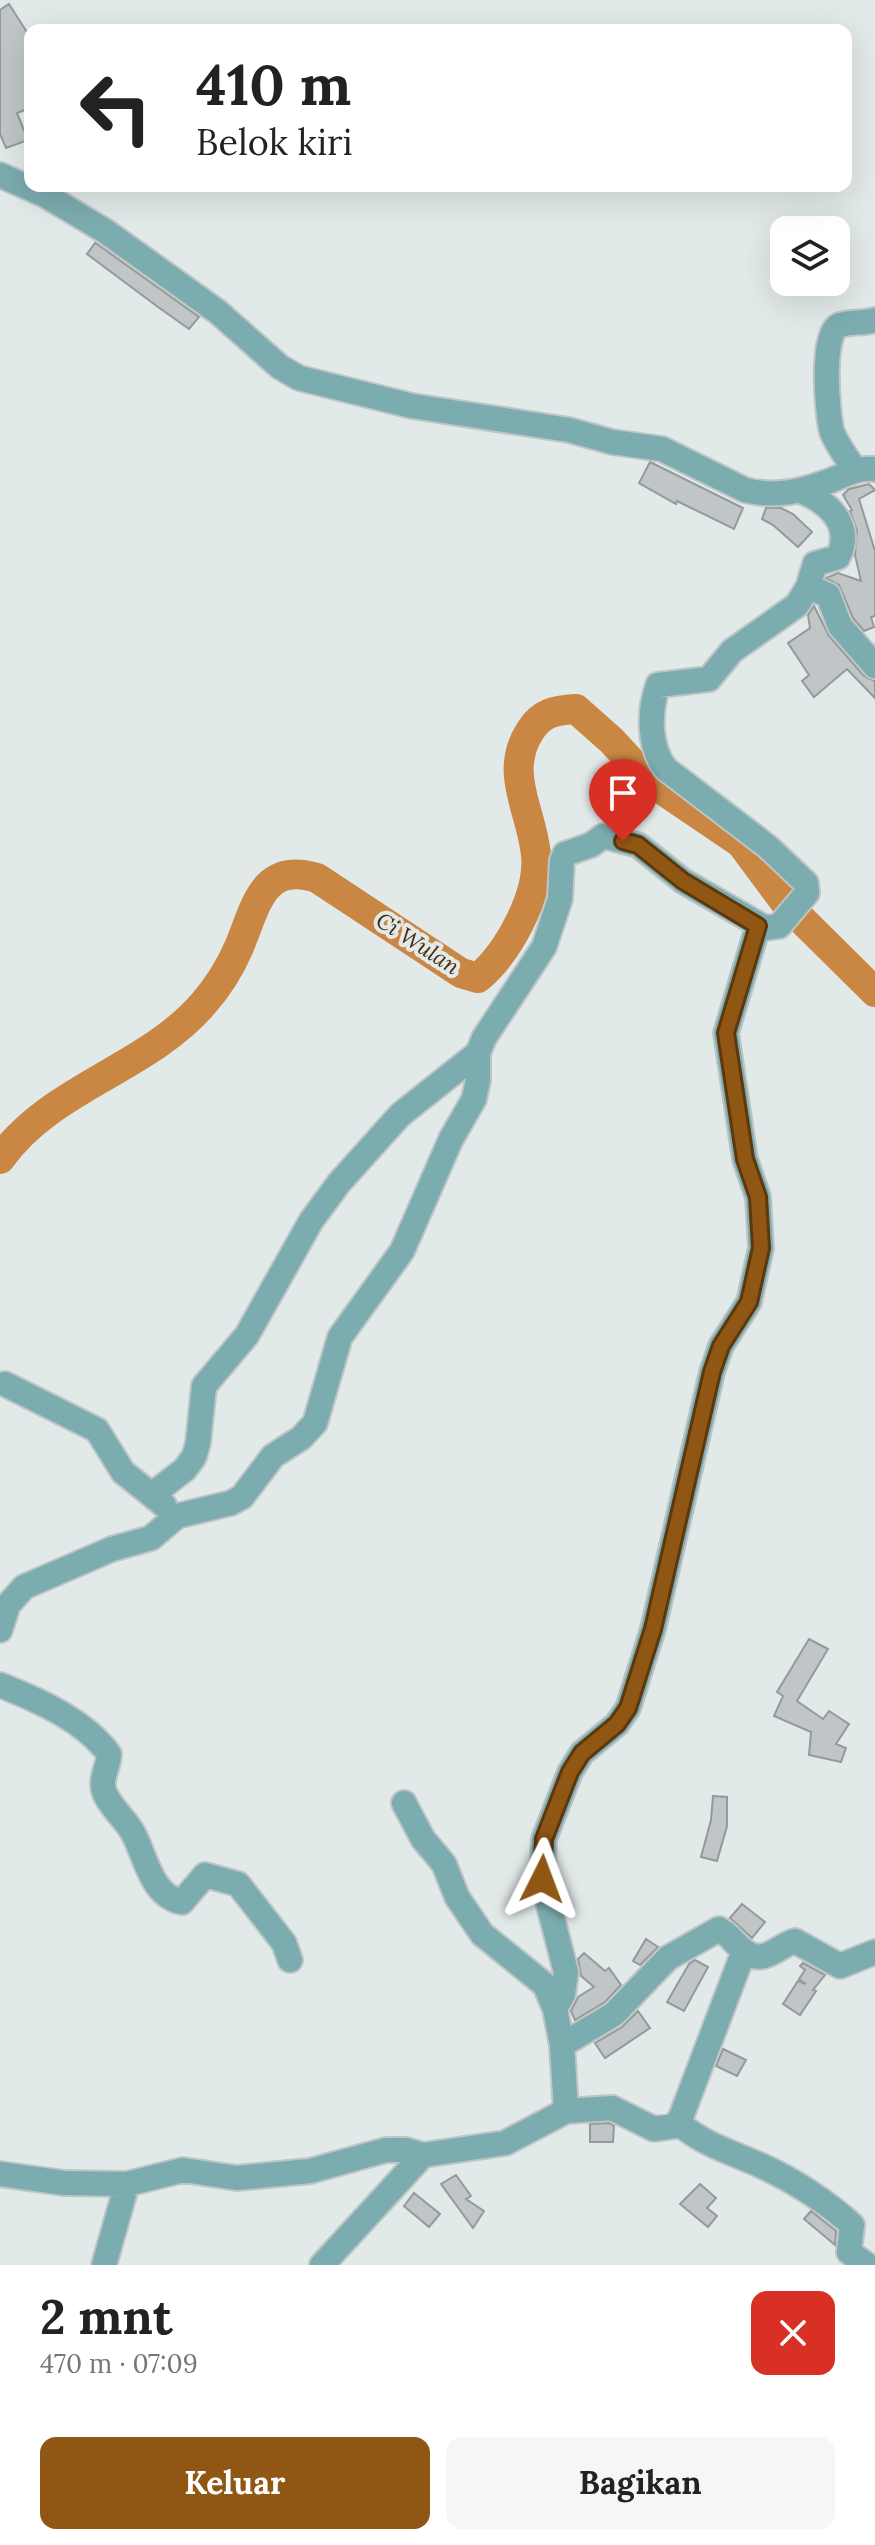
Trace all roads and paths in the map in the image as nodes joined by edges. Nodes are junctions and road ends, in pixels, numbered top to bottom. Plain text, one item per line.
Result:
1 (2, 174) edge
2 (24, 186) edge
3 (35, 192) edge
4 (875, 320) edge
5 (865, 469) edge
6 (801, 491) junction
7 (808, 587) junction
8 (875, 666) edge
9 (768, 926) junction
10 (478, 1053) junction
11 (5, 1384) dead end
12 (152, 1495) junction
13 (167, 1523) junction
14 (8, 1592) edge
15 (0, 1630) edge
16 (0, 1685) edge
17 (404, 1803) dead end
18 (744, 1951) junction
19 (875, 1952) edge
20 (290, 1960) dead end
21 (555, 2009) junction
22 (562, 2045) junction
23 (566, 2111) junction
24 (678, 2123) junction
25 (423, 2155) junction
26 (0, 2174) edge
27 (127, 2184) junction
28 (104, 2265) edge
29 (322, 2265) edge
30 (867, 2265) edge

1 - 2 street
3 - 6 street
4 - 5 street
5 - 6 street
6 - 7 street
7 - 8 street
7 - 9 street
9 - 10 street
9 - 21 street
10 - 12 street
10 - 13 street
11 - 12 street
12 - 13 street
13 - 14 street
14 - 15 street
16 - 20 street
17 - 21 street
18 - 19 street
18 - 22 street
18 - 24 street
21 - 22 street
22 - 23 street
23 - 24 street
23 - 25 street
24 - 30 street
25 - 27 street
25 - 29 street
26 - 27 street
27 - 28 street

